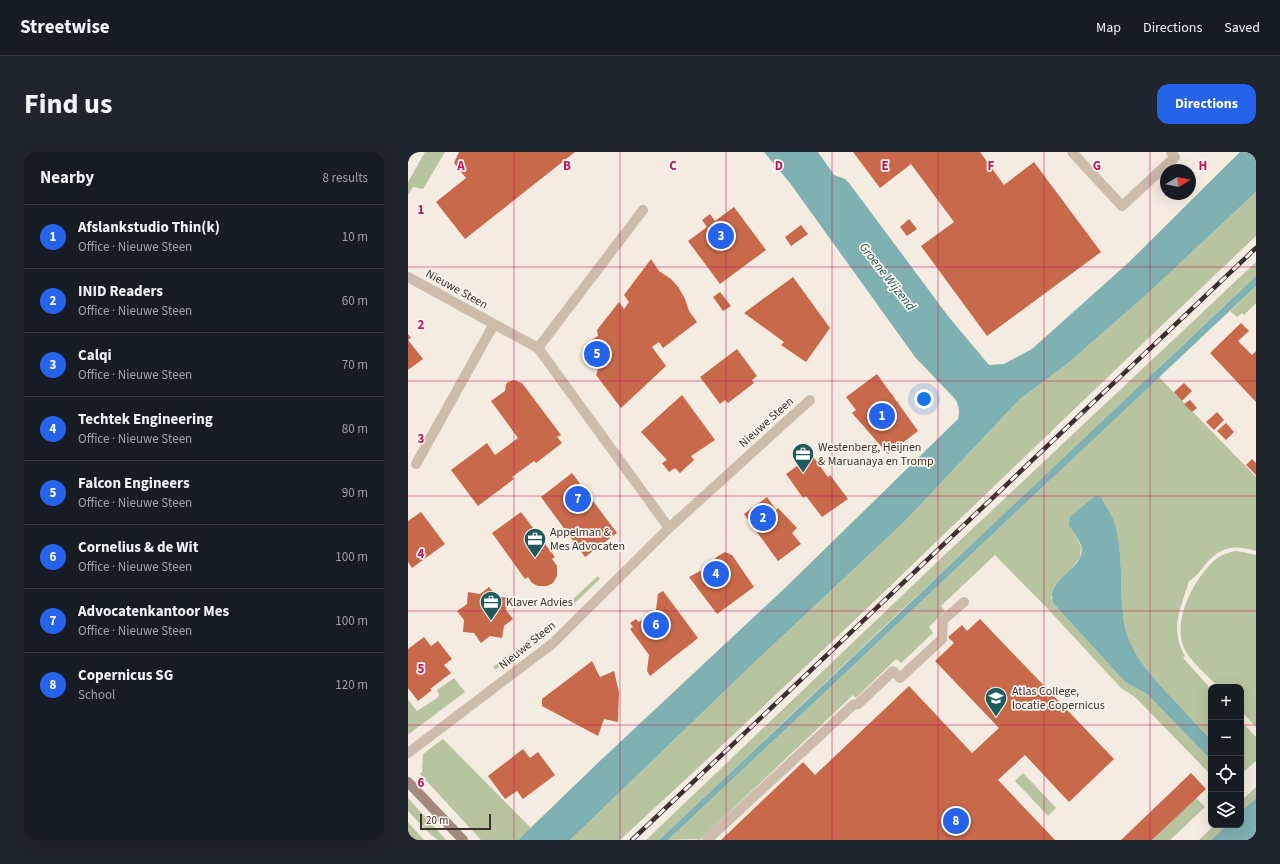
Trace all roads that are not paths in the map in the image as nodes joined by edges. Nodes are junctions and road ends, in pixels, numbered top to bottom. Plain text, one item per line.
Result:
1 (1072, 152) edge
2 (1171, 152) edge
3 (643, 210) dead end
4 (408, 277) edge
5 (494, 324) junction
6 (538, 348) junction
7 (810, 400) dead end
8 (416, 464) dead end
9 (669, 528) junction
10 (964, 602) dead end
11 (408, 753) edge
12 (408, 782) edge
13 (463, 840) edge
14 (707, 840) edge

1 - 2 street
3 - 6 street
4 - 5 street, Nieuwe Steen
5 - 6 street, Nieuwe Steen
5 - 8 street, Nieuwe Steen
6 - 9 street, Nieuwe Steen
7 - 9 street, Nieuwe Steen
9 - 11 street, Nieuwe Steen
10 - 14 street
12 - 13 street

